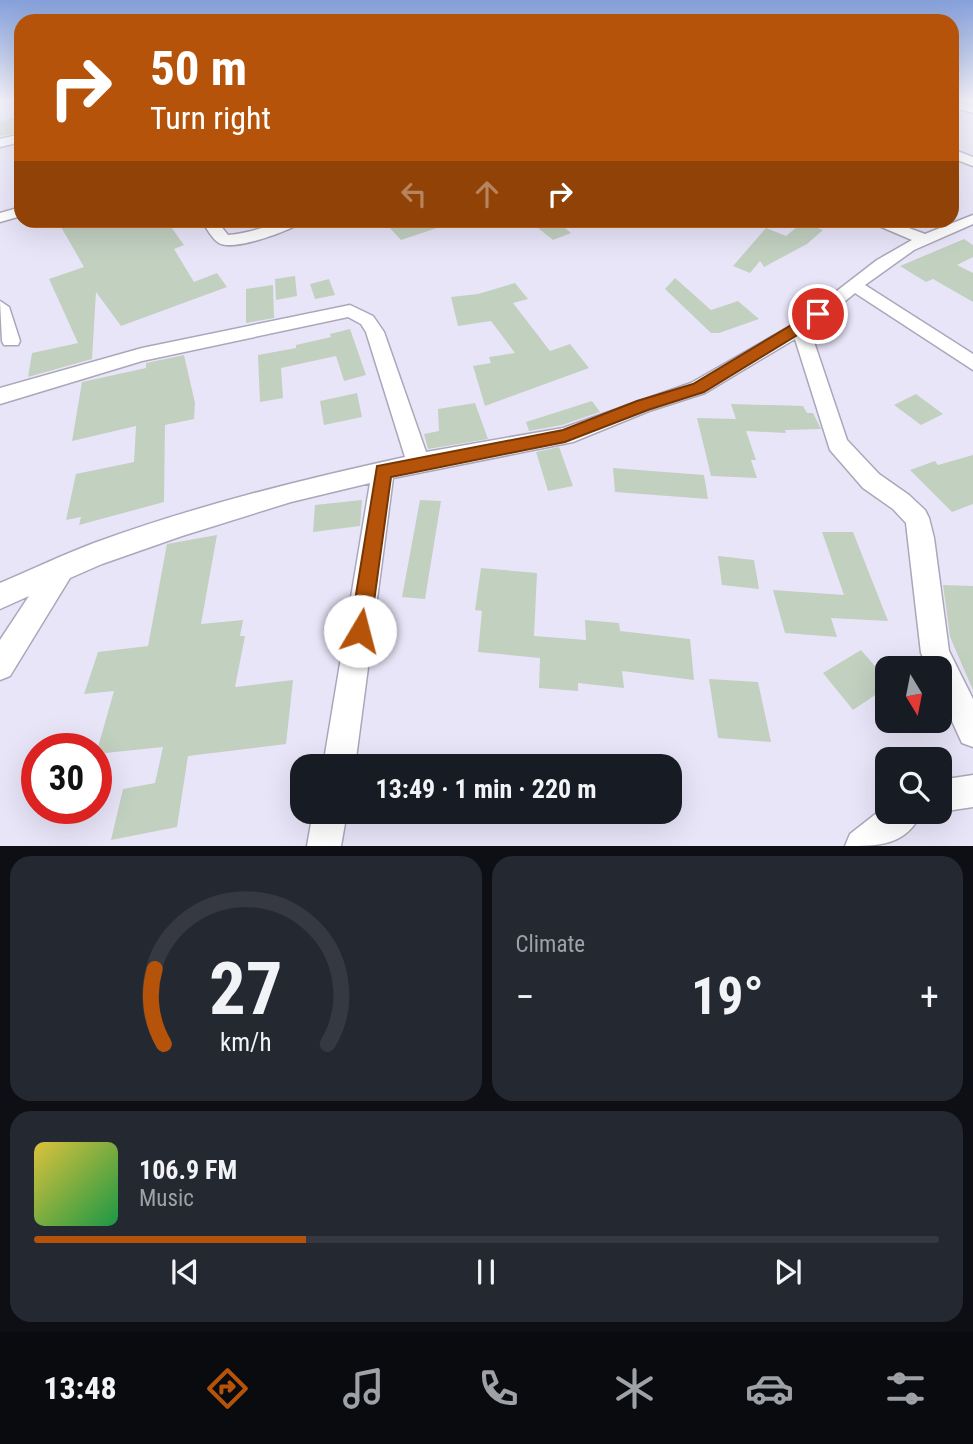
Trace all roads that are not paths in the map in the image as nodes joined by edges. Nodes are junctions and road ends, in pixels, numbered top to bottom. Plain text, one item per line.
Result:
1 (214, 228) edge
2 (273, 228) edge
3 (894, 228) edge
4 (958, 228) edge
5 (926, 240) junction
6 (855, 286) junction
7 (0, 307) edge
8 (800, 328) junction
9 (11, 341) dead end
10 (973, 363) edge
11 (0, 396) edge
12 (418, 463) junction
13 (383, 471) junction
14 (61, 570) junction
15 (0, 596) edge
16 (0, 666) edge
17 (973, 732) edge
18 (341, 754) edge
19 (973, 791) edge
20 (952, 794) edge
21 (328, 824) edge
22 (889, 824) edge
23 (324, 845) edge
24 (862, 845) edge

1 - 2 street
3 - 5 street
4 - 5 street
5 - 6 street
6 - 8 street
6 - 10 street
7 - 9 street
8 - 12 street
8 - 17 street
11 - 12 street
12 - 13 street
13 - 14 street
13 - 18 street
14 - 15 street
14 - 16 street
19 - 20 street
21 - 23 street
22 - 24 street

